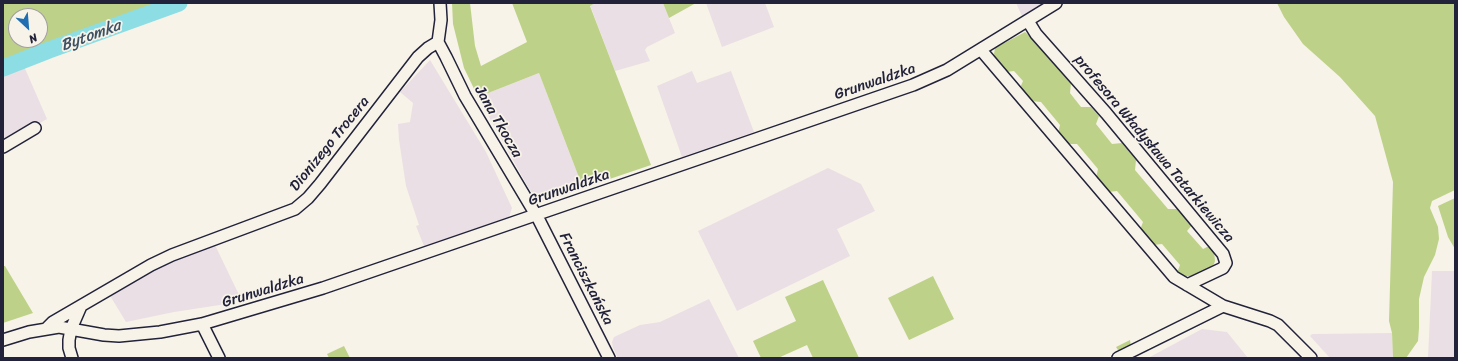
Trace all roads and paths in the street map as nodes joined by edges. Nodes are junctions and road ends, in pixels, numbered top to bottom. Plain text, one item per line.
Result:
1 (440, 3) edge
2 (1056, 3) edge
3 (1028, 21) junction
4 (438, 42) junction
5 (981, 50) junction
6 (36, 128) dead end
7 (3, 147) edge
8 (536, 215) junction
9 (1187, 285) junction
10 (82, 305) junction
11 (1223, 306) junction
12 (202, 324) junction
13 (45, 329) junction
14 (71, 329) junction
15 (3, 340) edge
16 (72, 358) edge
17 (219, 358) edge
18 (609, 358) edge
19 (1118, 358) edge
20 (1311, 358) edge

1 - 4 street
2 - 3 street, Grunwaldzka
3 - 5 street, Grunwaldzka
3 - 9 street, profesora Władysława Tatarkiewicza
4 - 8 street, Jana Tkocza
4 - 10 street, Dionizego Trocera
5 - 8 street, Grunwaldzka
5 - 9 street
6 - 7 street
8 - 12 street, Grunwaldzka
8 - 18 street, Franciszkańska
9 - 11 street
10 - 13 street, Dionizego Trocera
10 - 14 street
11 - 19 street
11 - 20 street
12 - 14 street, Grunwaldzka
12 - 17 street
13 - 14 street, Grunwaldzka
13 - 15 street
14 - 16 street

